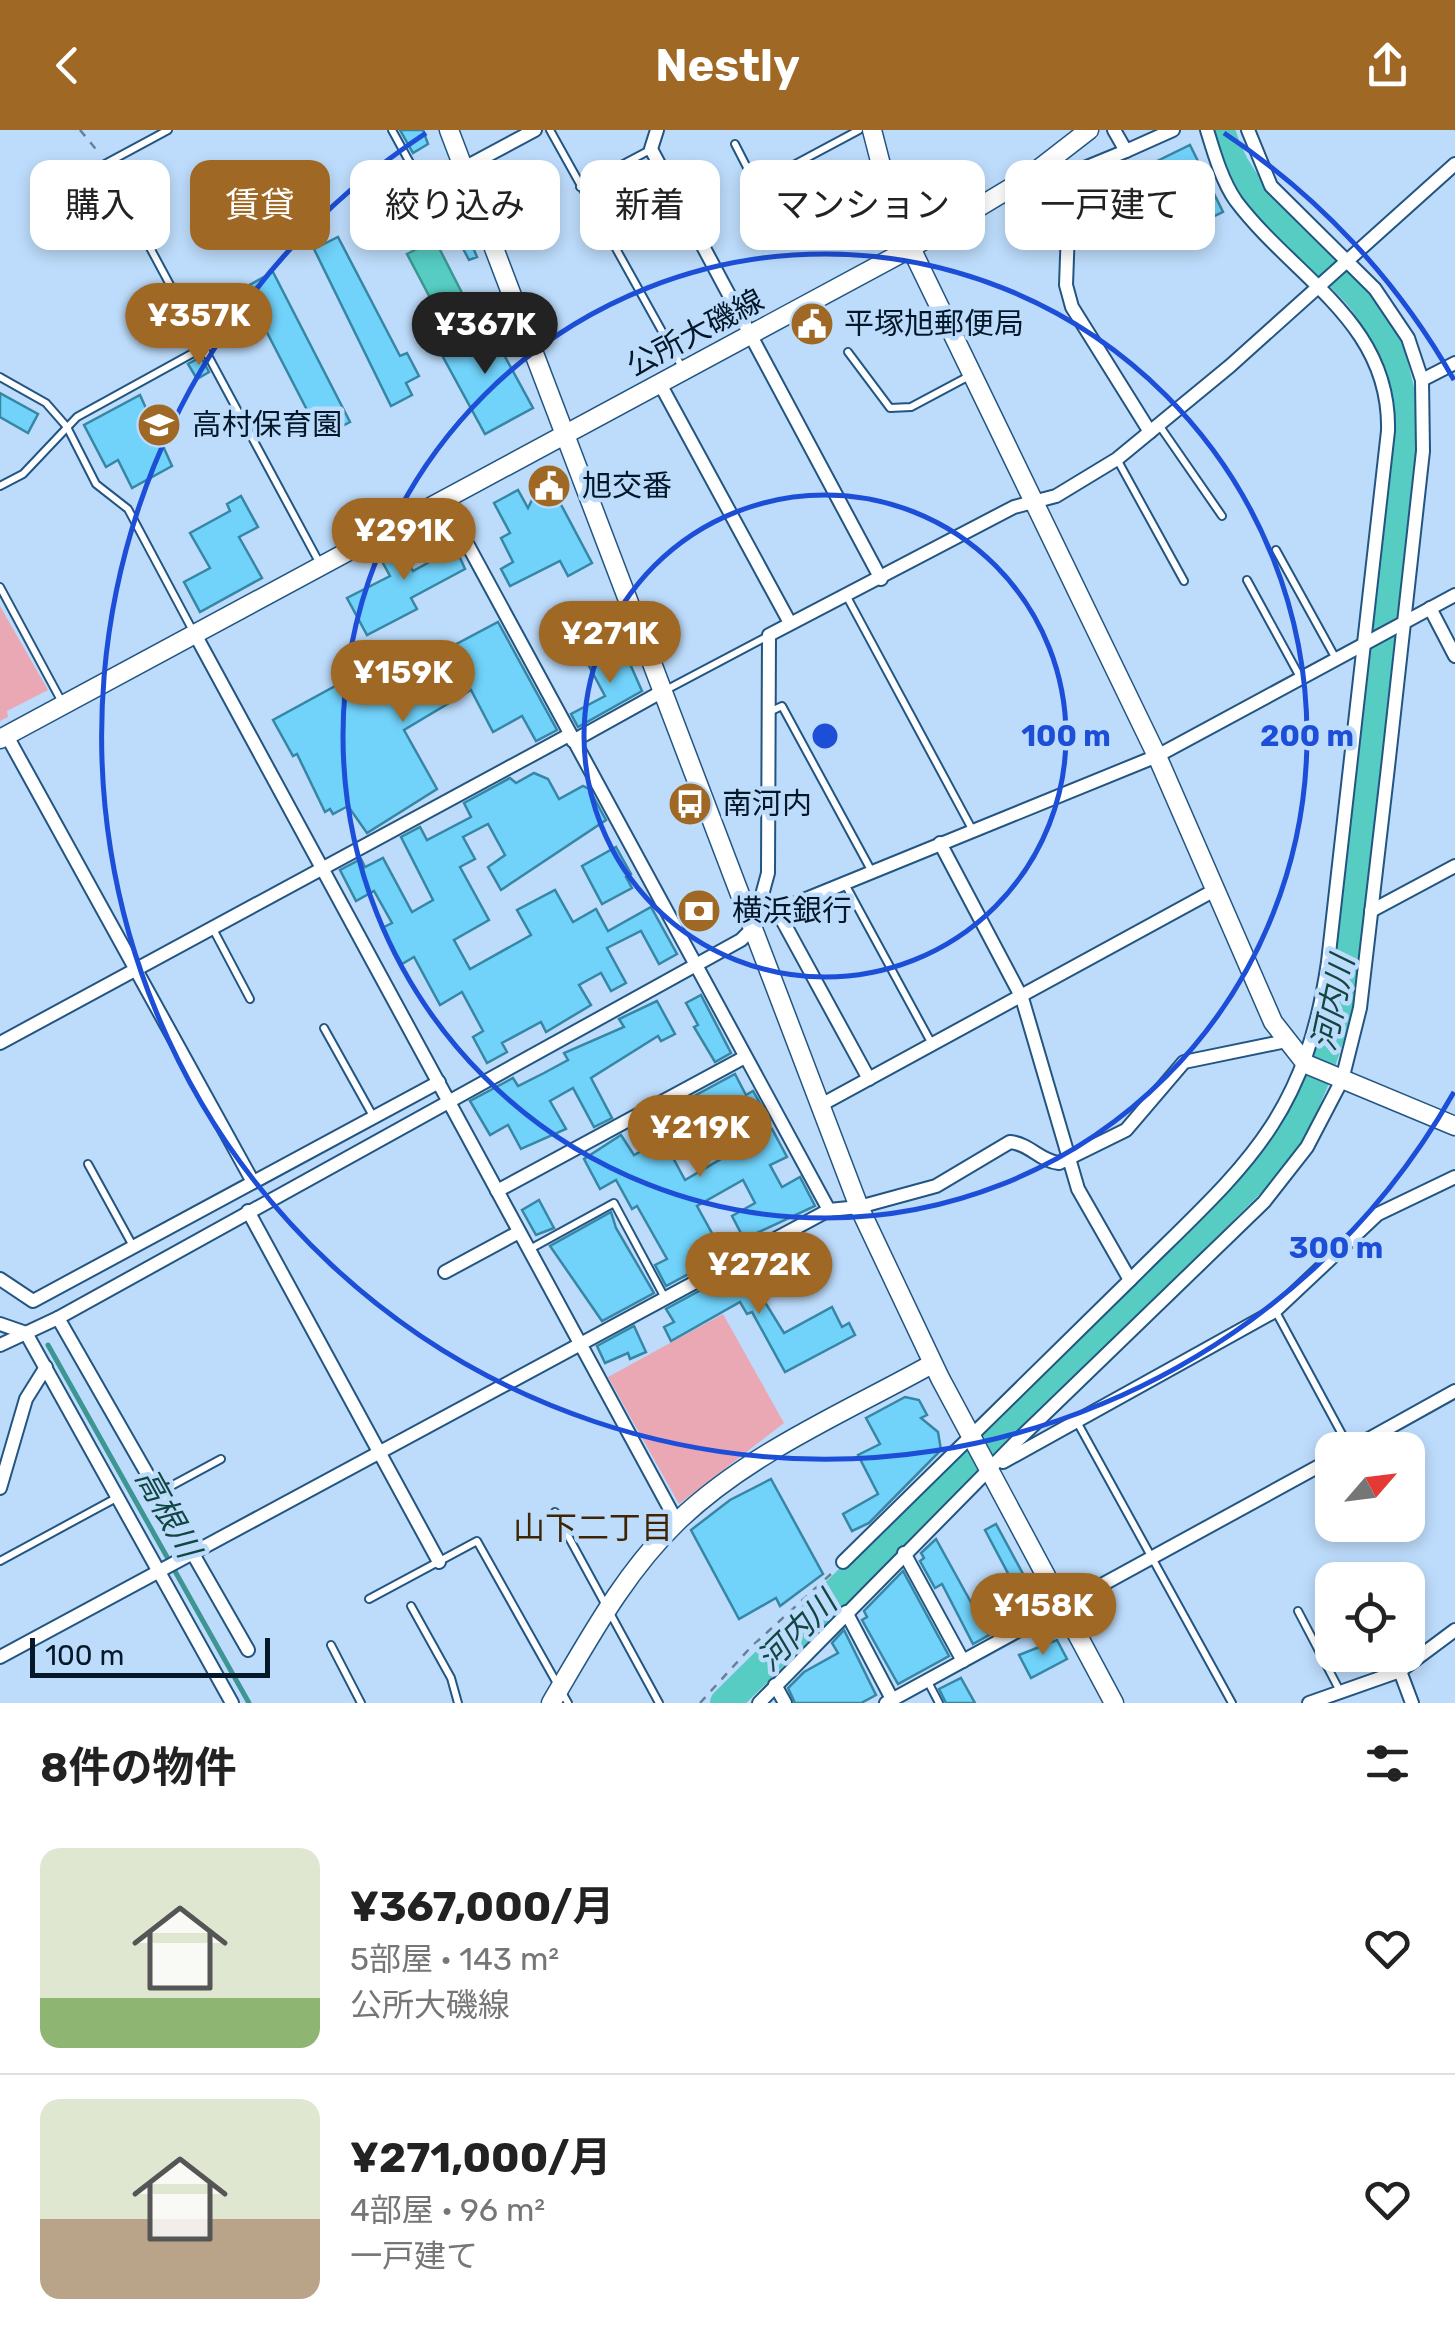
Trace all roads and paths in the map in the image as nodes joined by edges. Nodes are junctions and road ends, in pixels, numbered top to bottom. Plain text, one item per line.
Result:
1 (80, 130) edge
2 (168, 130) edge
3 (392, 130) edge
4 (450, 130) edge
5 (535, 130) edge
6 (550, 130) edge
7 (657, 130) edge
8 (859, 130) edge
9 (872, 130) edge
10 (1088, 130) edge
11 (1114, 130) edge
12 (1173, 130) edge
13 (1206, 130) edge
14 (1248, 130) edge
15 (735, 144) dead end
16 (651, 150) junction
17 (1126, 151) junction
18 (102, 160) edge
19 (112, 160) edge
20 (408, 160) edge
21 (460, 160) edge
22 (482, 160) edge
23 (632, 160) edge
24 (880, 160) edge
25 (1051, 160) edge
26 (1104, 160) edge
27 (1455, 164) edge
28 (580, 187) edge
29 (152, 250) edge
30 (493, 250) edge
31 (615, 250) edge
32 (907, 250) edge
33 (912, 250) edge
34 (1067, 250) edge
35 (1346, 260) junction
36 (1317, 285) junction
37 (751, 334) junction
38 (204, 347) junction
39 (848, 352) dead end
40 (1455, 363) edge
41 (683, 370) junction
42 (972, 374) junction
43 (0, 378) edge
44 (1422, 380) junction
45 (659, 382) junction
46 (66, 427) junction
47 (1154, 428) junction
48 (564, 434) junction
49 (1117, 460) junction
50 (0, 486) edge
51 (1033, 500) junction
52 (445, 503) junction
53 (1222, 516) dead end
54 (1276, 550) dead end
55 (322, 567) junction
56 (881, 578) junction
57 (1247, 580) dead end
58 (1184, 581) dead end
59 (0, 587) edge
60 (845, 594) junction
61 (1455, 594) edge
62 (1430, 608) junction
63 (1404, 622) junction
64 (790, 623) junction
65 (769, 635) junction
66 (196, 636) junction
67 (1363, 643) junction
68 (1455, 656) edge
69 (1336, 658) junction
70 (1300, 677) junction
71 (664, 691) junction
72 (64, 705) junction
73 (766, 713) junction
74 (4, 738) edge
75 (571, 738) junction
76 (1157, 756) junction
77 (972, 829) junction
78 (940, 842) junction
79 (1455, 866) edge
80 (324, 869) junction
81 (872, 871) junction
82 (844, 883) junction
83 (1213, 891) junction
84 (1371, 911) junction
85 (213, 928) junction
86 (753, 928) junction
87 (696, 964) junction
88 (138, 969) junction
89 (1022, 998) junction
90 (250, 999) dead end
91 (324, 1028) dead end
92 (1286, 1041) junction
93 (0, 1043) edge
94 (932, 1044) junction
95 (745, 1057) junction
96 (1308, 1065) junction
97 (1339, 1078) junction
98 (870, 1080) junction
99 (439, 1082) junction
100 (449, 1100) junction
101 (819, 1106) junction
102 (374, 1117) junction
103 (1455, 1126) edge
104 (1068, 1159) junction
105 (88, 1164) dead end
106 (1455, 1177) edge
107 (253, 1182) junction
108 (498, 1191) junction
109 (858, 1207) junction
110 (829, 1210) junction
111 (248, 1211) junction
112 (519, 1232) junction
113 (134, 1246) junction
114 (529, 1249) junction
115 (446, 1272) dead end
116 (0, 1279) edge
117 (1130, 1280) junction
118 (665, 1298) junction
119 (1275, 1311) junction
120 (58, 1318) junction
121 (0, 1324) edge
122 (26, 1333) junction
123 (580, 1344) junction
124 (0, 1345) edge
125 (932, 1364) junction
126 (46, 1367) junction
127 (1455, 1392) edge
128 (1076, 1420) junction
129 (1339, 1432) edge
130 (1382, 1432) edge
131 (970, 1437) junction
132 (377, 1450) junction
133 (221, 1459) dead end
134 (1315, 1468) edge
135 (987, 1469) junction
136 (0, 1488) edge
137 (159, 1492) junction
138 (118, 1496) junction
139 (555, 1512) dead end
140 (677, 1522) junction
141 (193, 1552) junction
142 (904, 1554) junction
143 (1153, 1556) junction
144 (0, 1561) edge
145 (438, 1562) junction
146 (843, 1562) joint
147 (160, 1571) junction
148 (369, 1599) dead end
149 (412, 1606) dead end
150 (1062, 1606) junction
151 (607, 1609) junction
152 (1298, 1611) dead end
153 (846, 1612) junction
154 (1455, 1630) edge
155 (331, 1645) dead end
156 (248, 1650) dead end
157 (1425, 1652) edge
158 (0, 1657) edge
159 (963, 1660) junction
160 (1397, 1672) edge
161 (1400, 1672) edge
162 (927, 1680) junction
163 (776, 1685) junction
164 (1341, 1693) junction
165 (559, 1698) edge
166 (889, 1701) edge
167 (232, 1703) edge
168 (361, 1703) edge
169 (458, 1703) edge
170 (659, 1703) edge
171 (700, 1703) edge
172 (759, 1703) edge
173 (785, 1703) edge
174 (939, 1703) edge
175 (1114, 1703) edge
176 (1232, 1703) edge
177 (1310, 1703) edge
178 (1412, 1703) edge

1 - 18 path
2 - 19 lane
3 - 20 lane
4 - 21 street
5 - 22 street
6 - 28 lane
7 - 16 street
8 - 15 lane
9 - 24 street
10 - 25 street, 公所大磯線
11 - 17 street
12 - 17 street
13 - 36 street
14 - 35 street
16 - 23 lane
16 - 37 street
17 - 26 street
27 - 35 street
29 - 38 lane
30 - 48 street
31 - 41 lane
32 - 37 street, 公所大磯線
33 - 42 street
34 - 47 street
35 - 36 street
35 - 44 street
36 - 47 street
36 - 67 street
37 - 41 street, 公所大磯線
37 - 56 street
38 - 46 lane
38 - 55 lane
39 - 42 lane
40 - 44 street
41 - 45 street, 公所大磯線
42 - 51 street
43 - 46 lane
44 - 63 street
45 - 48 street, 公所大磯線
45 - 64 street
46 - 50 lane
46 - 66 lane
47 - 49 street
47 - 53 lane
48 - 52 street, 公所大磯線
48 - 71 street
49 - 51 street
49 - 58 lane
51 - 56 street
51 - 76 street
52 - 55 street, 公所大磯線
52 - 75 street
54 - 69 lane
55 - 66 street, 公所大磯線
56 - 60 street
57 - 70 lane
59 - 72 lane
60 - 64 street
60 - 77 lane
61 - 62 street
62 - 63 street
62 - 68 street
63 - 67 street
63 - 84 street
64 - 65 street
65 - 71 lane
65 - 73 street
66 - 72 street, 公所大磯線
66 - 80 street
67 - 69 street
67 - 96 street
69 - 70 street
70 - 76 street
71 - 75 street
71 - 86 street
72 - 74 street, 公所大磯線
73 - 81 lane
73 - 86 street
74 - 88 street
75 - 80 street
75 - 87 street
76 - 77 street
76 - 83 street
77 - 78 street
78 - 81 street
78 - 89 street
79 - 84 street
80 - 85 street
80 - 99 street
81 - 82 street
82 - 94 lane
82 - 98 street
83 - 89 street
83 - 92 street
84 - 97 street
85 - 88 street
85 - 90 lane
86 - 87 street
86 - 101 street
87 - 95 street
87 - 100 street
88 - 93 street
88 - 107 street
89 - 94 street
89 - 104 street
91 - 102 lane
92 - 96 street
92 - 104 street
94 - 98 street
95 - 108 street
95 - 110 street
96 - 97 street
96 - 117 street
97 - 103 street
97 - 135 street
98 - 101 street
99 - 100 street
99 - 102 street
100 - 108 street
100 - 111 street
101 - 109 street
102 - 107 street
104 - 109 street
104 - 117 street
105 - 113 lane
106 - 119 street
107 - 113 street
108 - 112 street
109 - 110 street
109 - 125 street
110 - 118 street
111 - 120 street
111 - 132 street
112 - 114 street
112 - 115 street
113 - 116 street
114 - 118 lane
114 - 123 street
117 - 131 street
118 - 123 street
119 - 128 street
119 - 129 lane
120 - 122 street
120 - 137 street
121 - 122 street
122 - 124 street
122 - 126 street
123 - 132 street
123 - 140 street
125 - 131 street
125 - 140 street
126 - 136 street
126 - 138 street
127 - 130 street
128 - 135 street
128 - 143 lane
131 - 135 street
131 - 146 street
132 - 141 street
132 - 145 street
133 - 137 lane
134 - 143 street
135 - 142 street
135 - 150 street
137 - 141 street
138 - 144 lane
138 - 147 street
139 - 151 lane
140 - 151 street
141 - 147 street
141 - 156 street
142 - 153 street
142 - 159 street
143 - 150 street
143 - 176 lane
145 - 148 lane
145 - 165 lane
146 - 171 path
147 - 158 street
147 - 167 street
149 - 169 lane
150 - 159 street
150 - 175 street
151 - 165 street
151 - 170 lane
152 - 164 lane
153 - 163 street
153 - 166 street
154 - 157 street
155 - 168 lane
159 - 162 street
160 - 164 street
161 - 178 street
162 - 166 street
162 - 174 lane
163 - 172 street
163 - 173 street
164 - 177 street

